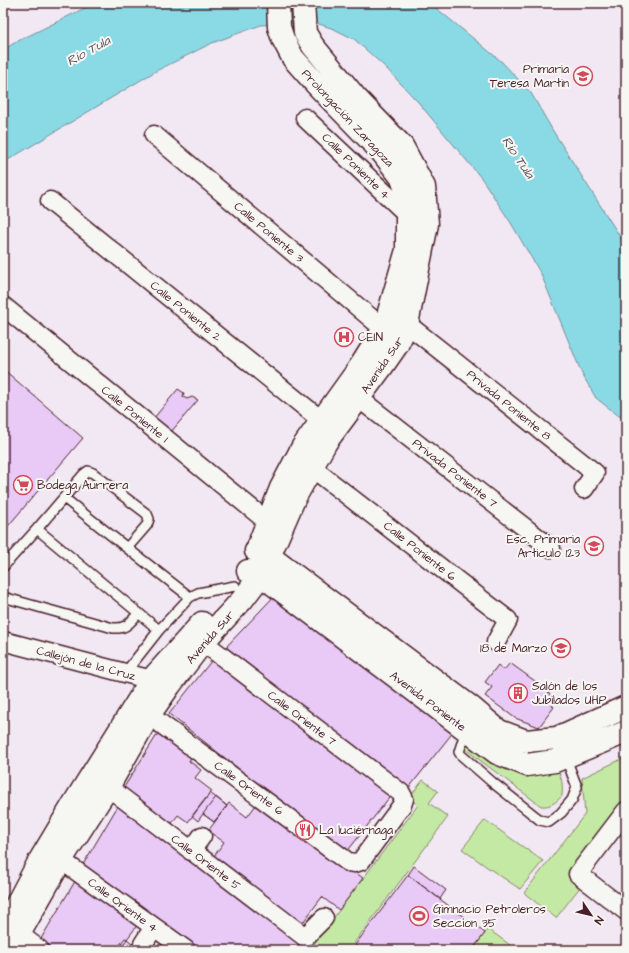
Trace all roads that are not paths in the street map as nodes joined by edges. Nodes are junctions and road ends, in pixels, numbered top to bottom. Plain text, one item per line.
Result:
1 (278, 3) edge
2 (303, 3) edge
3 (305, 118) dead end
4 (154, 135) dead end
5 (50, 201) dead end
6 (407, 214) junction
7 (427, 224) junction
8 (3, 306) edge
9 (407, 324) junction
10 (384, 329) junction
11 (352, 393) junction
12 (321, 420) junction
13 (311, 467) junction
14 (584, 489) dead end
15 (64, 498) junction
16 (268, 522) junction
17 (37, 529) junction
18 (126, 548) junction
19 (551, 548) dead end
20 (3, 567) edge
21 (254, 568) junction
22 (3, 597) edge
23 (190, 597) junction
24 (139, 613) junction
25 (159, 630) junction
26 (3, 641) edge
27 (203, 642) junction
28 (496, 642) dead end
29 (125, 673) junction
30 (160, 683) junction
31 (626, 707) edge
32 (142, 711) junction
33 (469, 719) junction
34 (626, 732) edge
35 (561, 747) junction
36 (99, 782) junction
37 (626, 811) edge
38 (202, 836) dead end
39 (191, 851) junction
40 (61, 860) junction
41 (348, 862) joint
42 (626, 911) edge
43 (324, 918) dead end
44 (154, 927) junction
45 (11, 938) edge
46 (143, 944) dead end
47 (40, 950) edge
48 (186, 950) edge

1 - 6 main road, Prolongación Zaragoza
2 - 7 main road, Prolongación Zaragoza
3 - 6 street, Calle Poniente 4
4 - 10 street, Calle Poniente 3
5 - 12 street, Calle Poniente 2
6 - 7 street, Calle Poniente 4
6 - 10 main road, Prolongación Zaragoza
7 - 9 main road, Prolongación Zaragoza
8 - 16 street, Calle Poniente 1
9 - 11 main road, Avenida Sur
9 - 14 street, Privada Poniente 8
10 - 11 main road, Avenida Sur
11 - 12 main road, Avenida Sur
11 - 13 main road, Avenida Sur
11 - 19 street, Privada Poniente 7
12 - 16 main road, Avenida Sur
13 - 21 main road, Avenida Sur
13 - 28 street, Calle Poniente 6
15 - 17 lane
15 - 18 lane
15 - 18 lane
16 - 21 main road, Avenida Sur
17 - 20 lane
17 - 24 lane
18 - 23 lane
21 - 23 lane
21 - 27 main road, Avenida Sur
21 - 30 main road, Avenida Sur
21 - 33 main road, Avenida Poniente
22 - 24 lane
23 - 25 lane
24 - 25 lane
25 - 29 lane
26 - 29 street, Callejón de la Cruz
27 - 30 main road, Avenida Sur
27 - 41 street, Calle Oriente 7
29 - 30 street, Callejón de la Cruz
30 - 32 main road, Avenida Sur
31 - 35 main road, Avenida Poniente
32 - 36 main road, Avenida Sur
32 - 41 street, Calle Oriente 6
33 - 35 main road, Avenida Poniente
33 - 35 lane
34 - 35 main road, Avenida Poniente
36 - 39 street, Calle Oriente 5
36 - 40 main road, Avenida Sur
36 - 45 main road, Avenida Sur
37 - 42 street
38 - 39 street
39 - 43 street, Calle Oriente 5
40 - 44 street, Calle Oriente 4
40 - 45 main road, Avenida Sur
44 - 46 street
44 - 48 street, Calle Oriente 4
45 - 47 street

